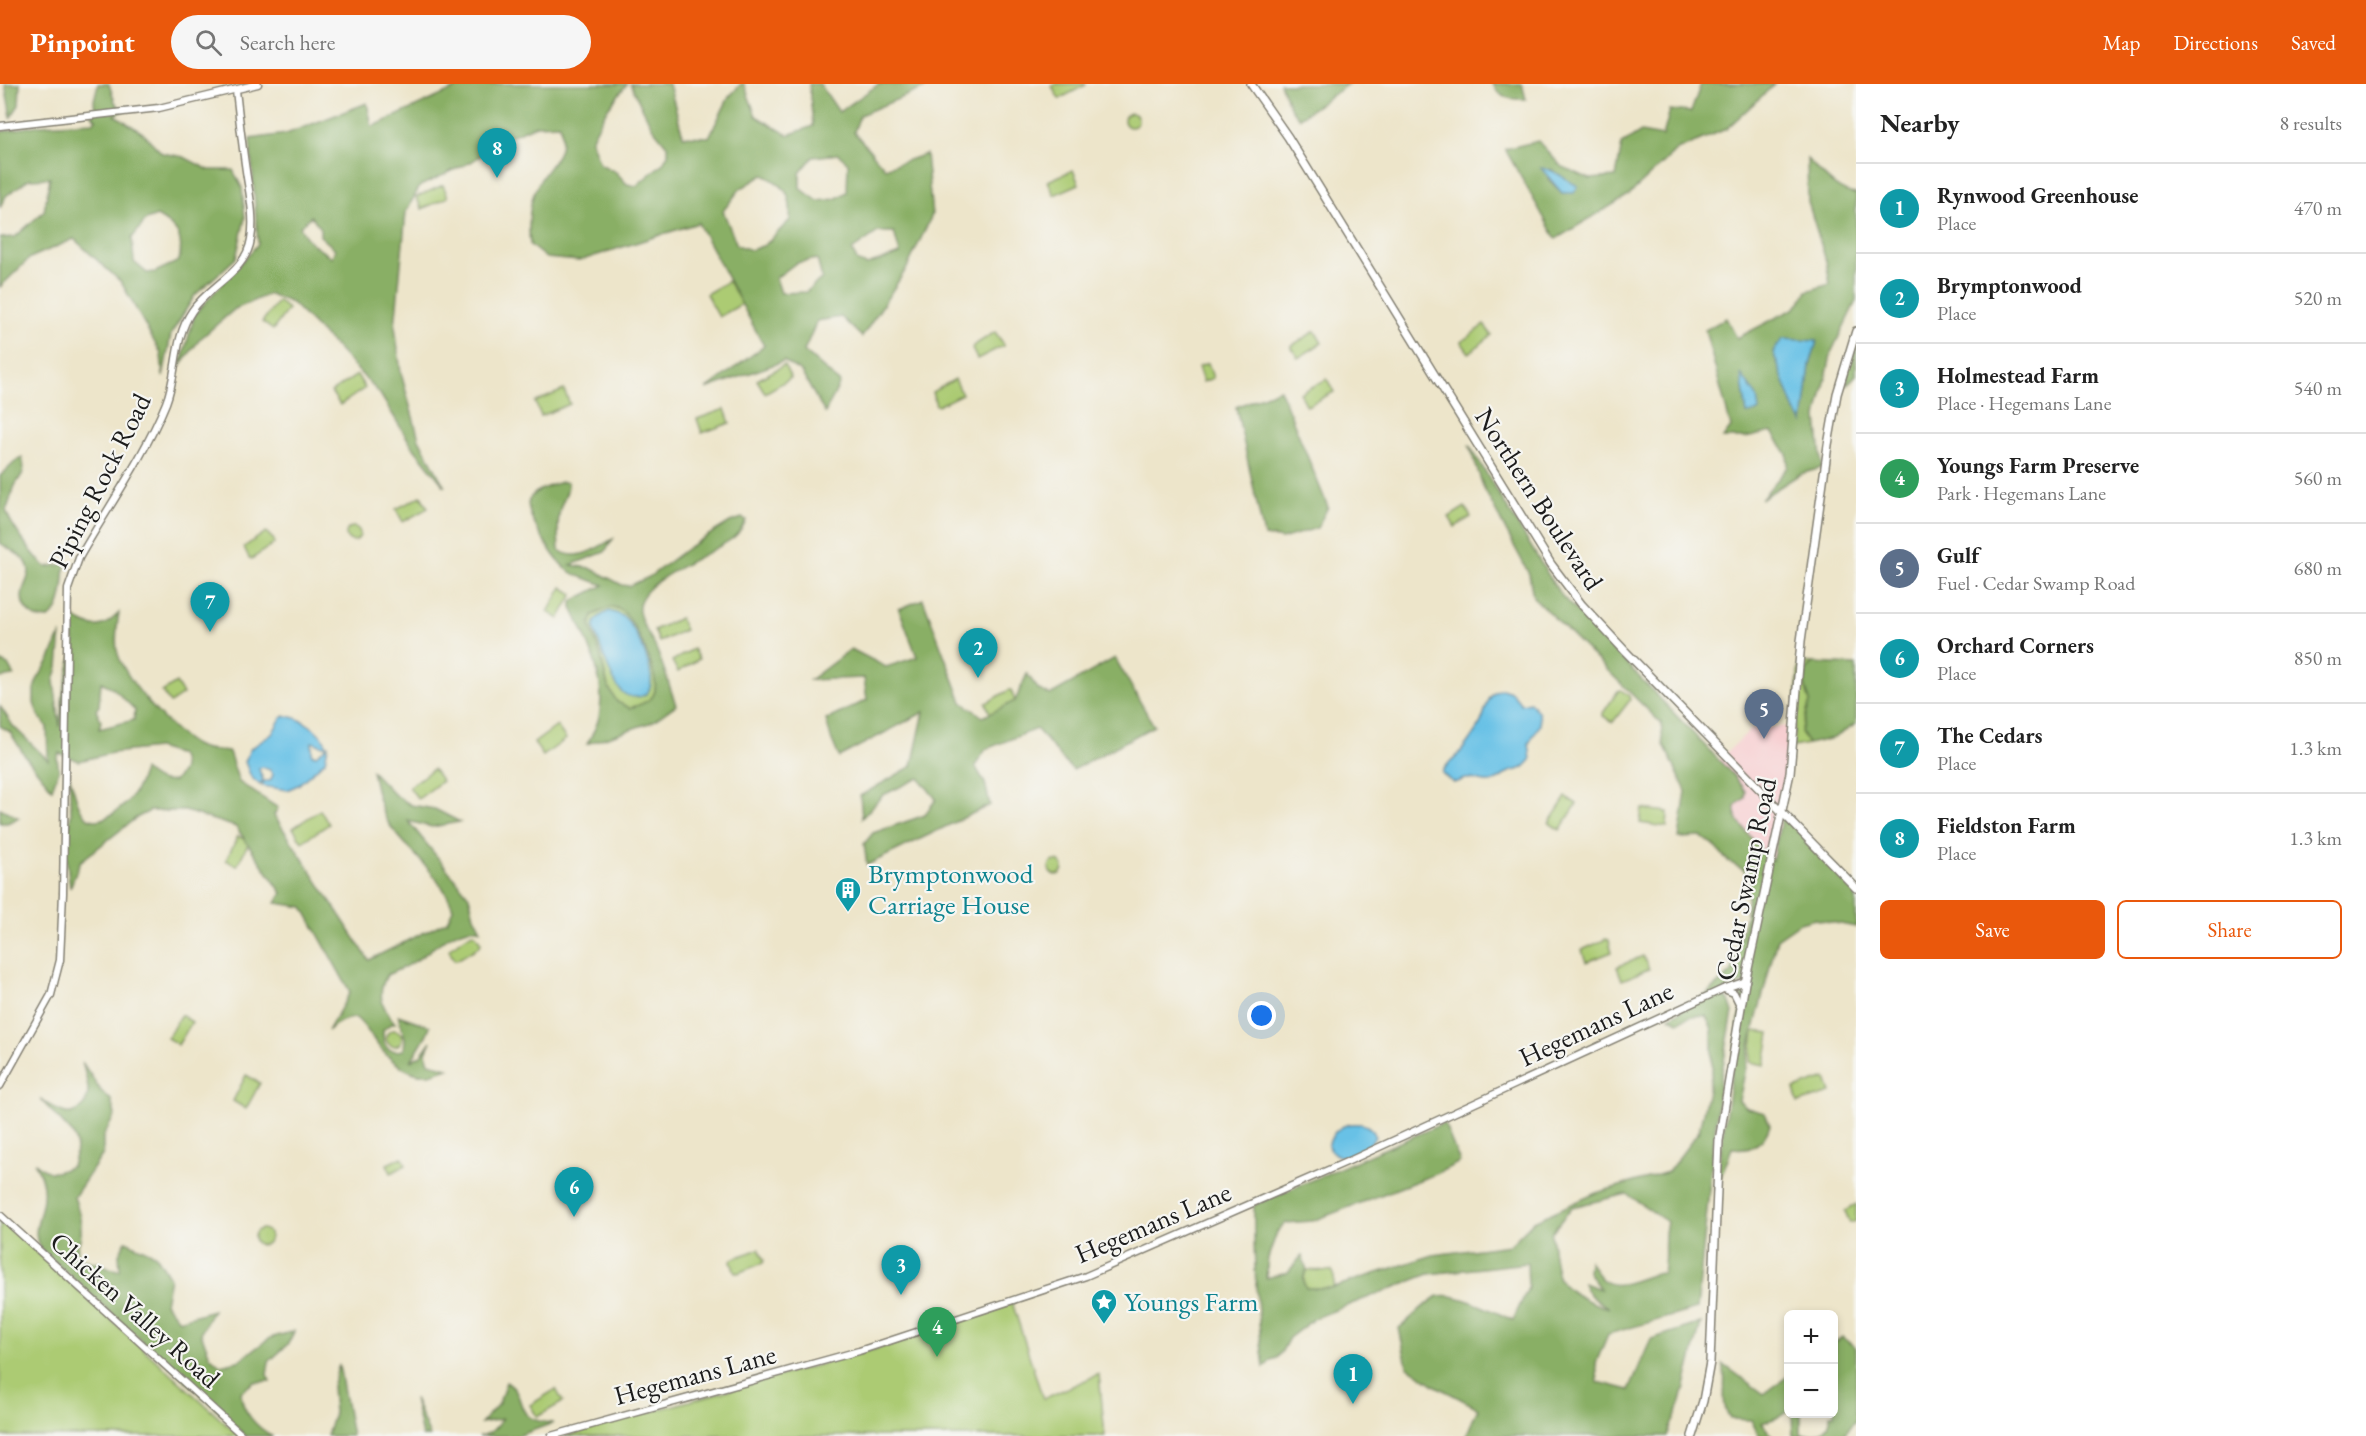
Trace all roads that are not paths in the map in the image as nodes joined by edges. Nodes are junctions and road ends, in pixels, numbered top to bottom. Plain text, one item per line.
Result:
1 (258, 84) edge
2 (1251, 84) edge
3 (236, 90) junction
4 (0, 126) edge
5 (1856, 332) edge
6 (1783, 811) junction
7 (1856, 888) edge
8 (1746, 981) junction
9 (1723, 989) junction
10 (1741, 1007) junction
11 (0, 1086) edge
12 (0, 1215) edge
13 (243, 1436) edge
14 (551, 1436) edge
15 (1692, 1436) edge

1 - 3 street
2 - 6 main road, Northern Boulevard
3 - 4 street
3 - 11 street, Piping Rock Road
5 - 6 main road, Cedar Swamp Road
6 - 7 main road, Northern Boulevard
6 - 8 main road, Cedar Swamp Road
8 - 9 street, Hegemans Lane
8 - 10 main road, Cedar Swamp Road
9 - 10 street
9 - 14 street, Hegemans Lane
10 - 15 main road, Cedar Swamp Road
12 - 13 street, Chicken Valley Road

